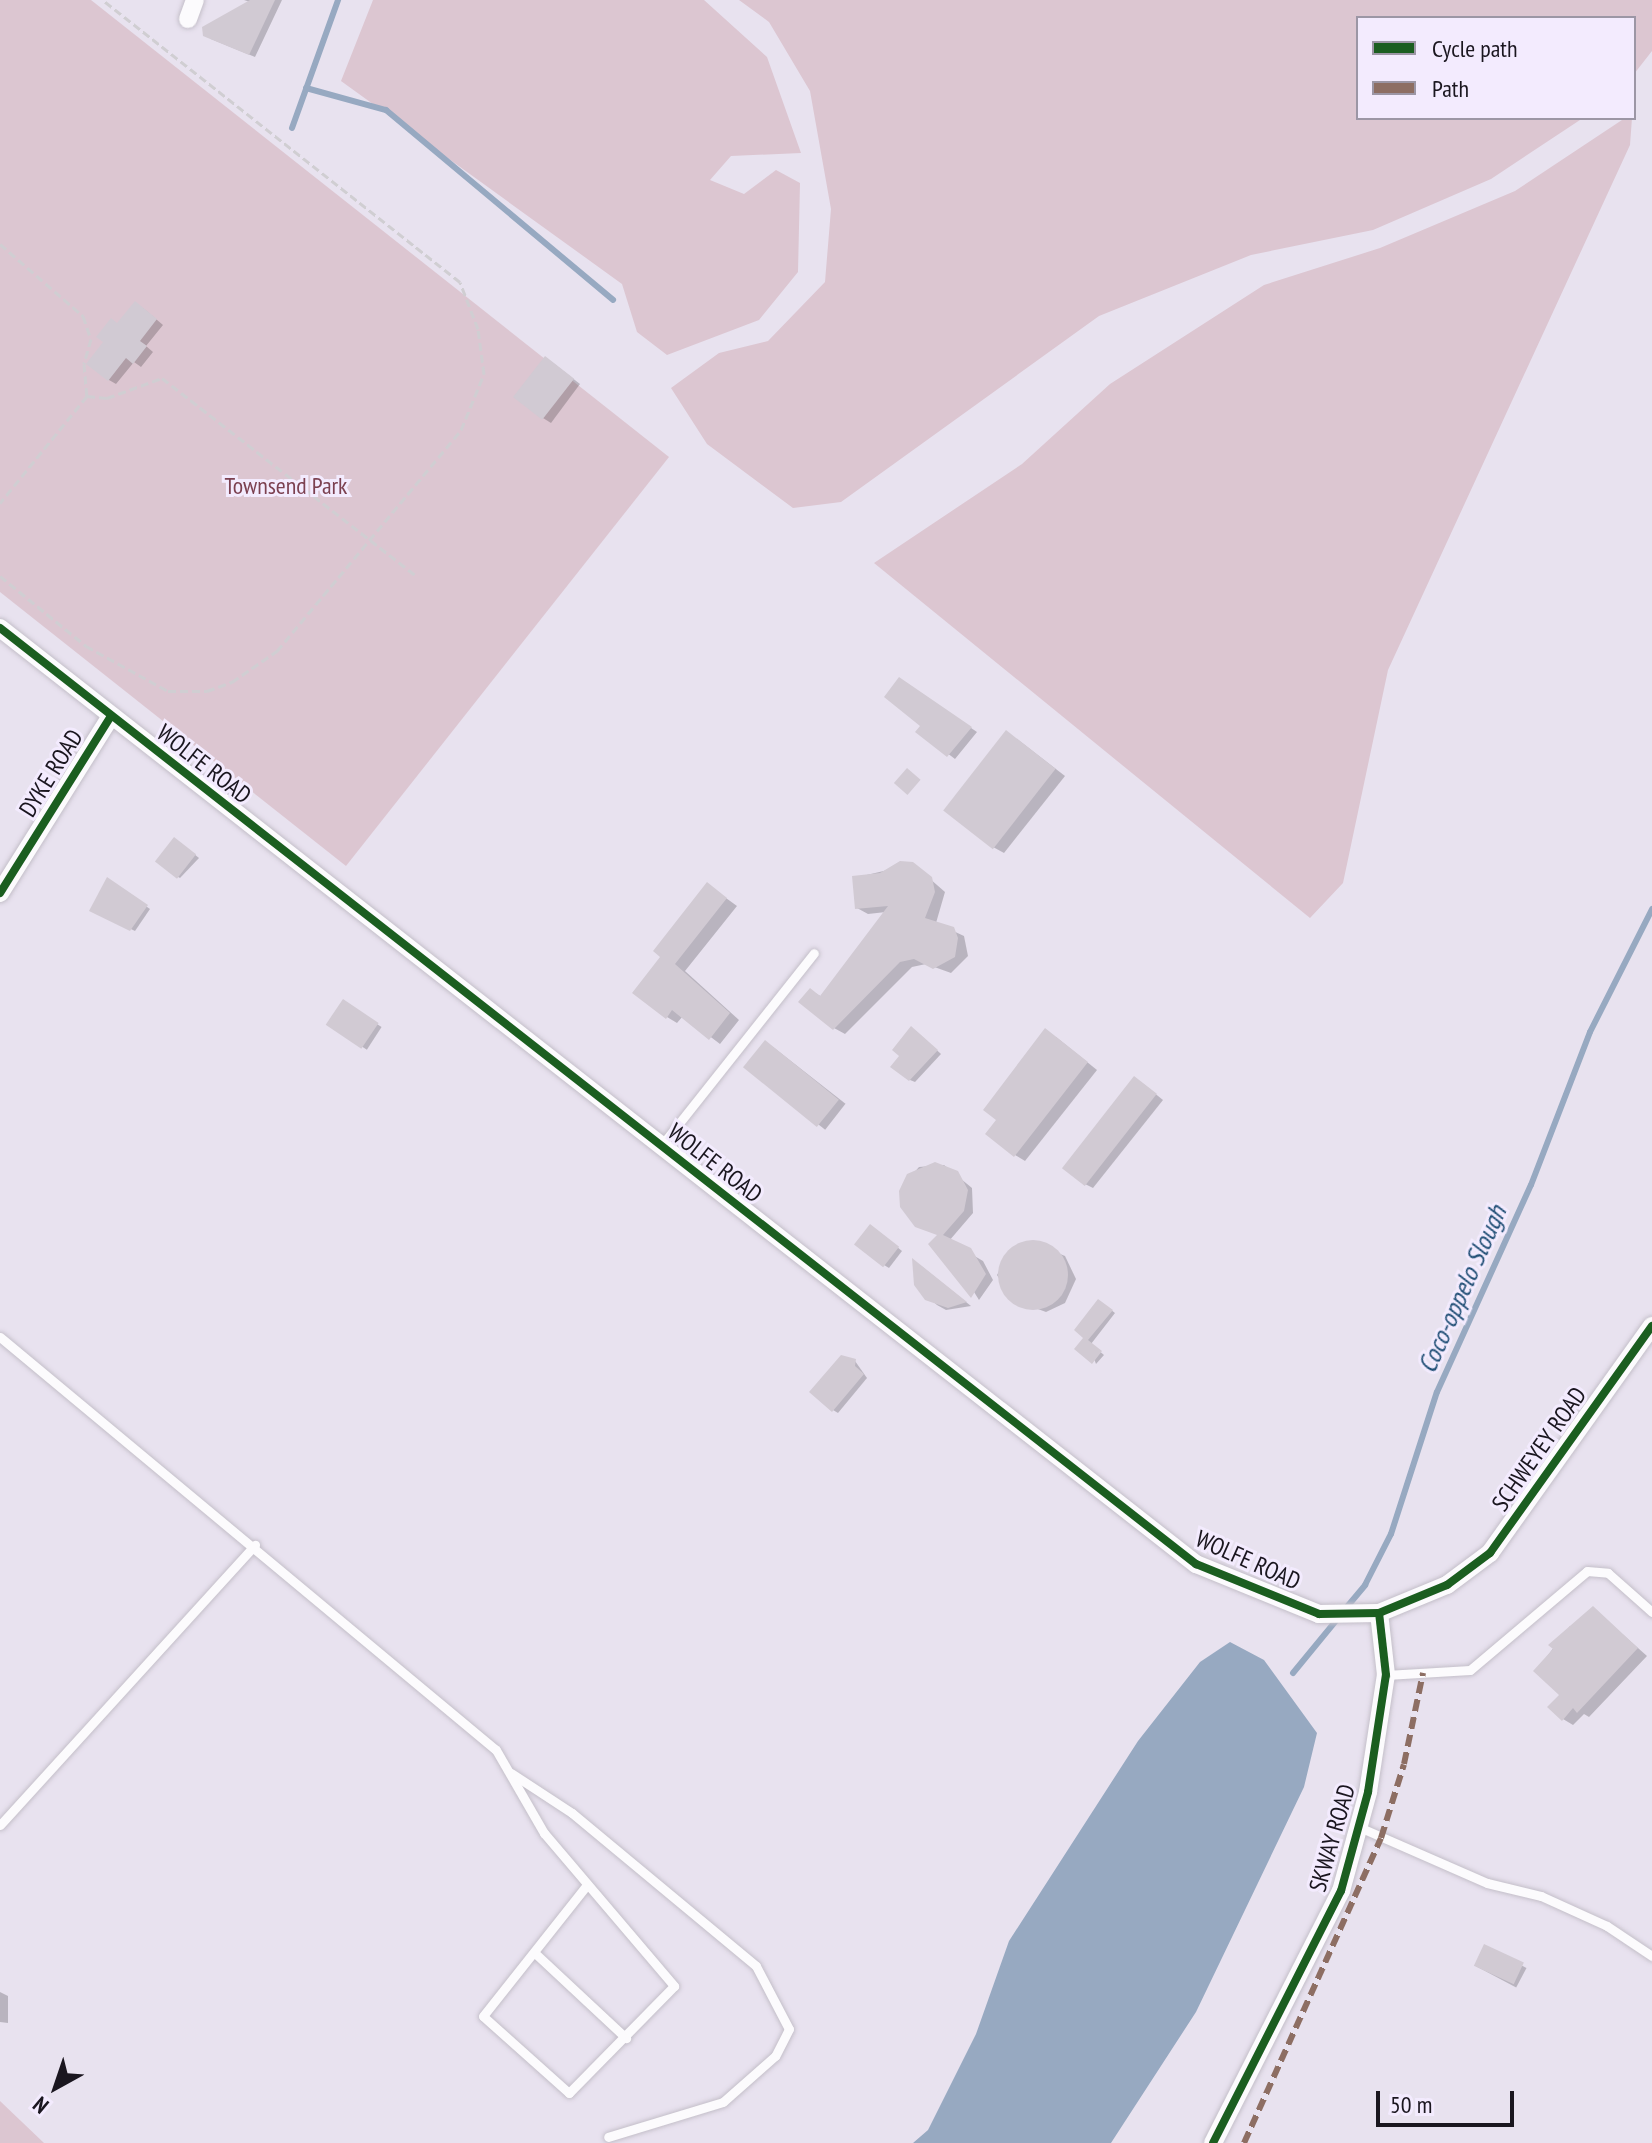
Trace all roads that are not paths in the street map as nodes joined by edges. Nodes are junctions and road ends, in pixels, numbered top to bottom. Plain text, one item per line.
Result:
1 (195, 0) edge
2 (188, 19) dead end
3 (0, 628) edge
4 (111, 716) junction
5 (0, 893) edge
6 (814, 953) dead end
7 (661, 1146) junction
8 (1652, 1326) edge
9 (0, 1337) edge
10 (255, 1545) junction
11 (1447, 1585) joint
12 (1652, 1612) edge
13 (1379, 1613) junction
14 (1386, 1675) junction
15 (508, 1771) junction
16 (0, 1825) edge
17 (1359, 1827) junction
18 (587, 1885) junction
19 (537, 1955) junction
20 (1652, 1956) edge
21 (626, 2038) junction
22 (608, 2137) dead end
23 (1213, 2143) edge

1 - 2 street
3 - 4 street, WOLFE ROAD
4 - 5 street, DYKE ROAD
4 - 7 street, WOLFE ROAD
6 - 7 lane
7 - 13 street, WOLFE ROAD
8 - 11 street, SCHWEYEY ROAD
9 - 10 lane
10 - 15 lane
10 - 16 lane
11 - 13 street, WOLFE ROAD
12 - 14 lane
13 - 14 street, SKWAY ROAD
14 - 17 street, SKWAY ROAD
15 - 18 lane
15 - 22 lane
17 - 20 lane
17 - 23 street, SKWAY ROAD
18 - 19 lane
18 - 21 lane
19 - 21 lane
19 - 21 lane

